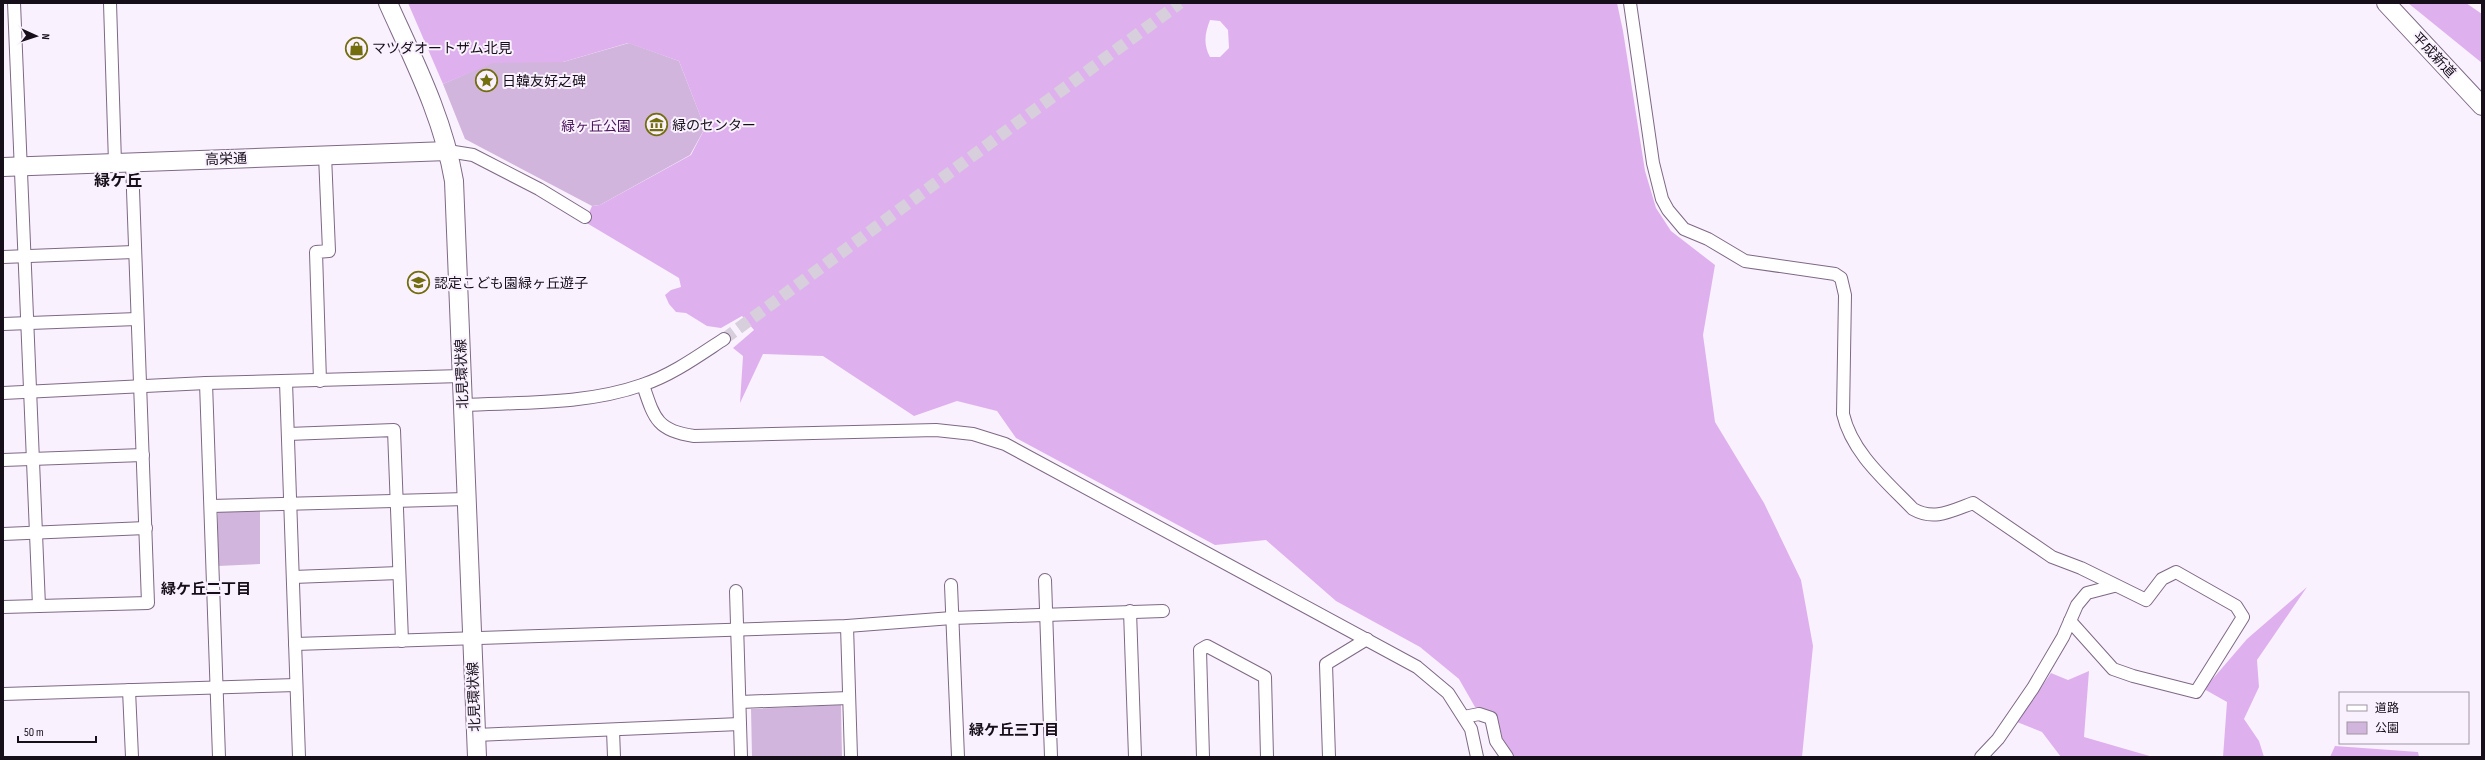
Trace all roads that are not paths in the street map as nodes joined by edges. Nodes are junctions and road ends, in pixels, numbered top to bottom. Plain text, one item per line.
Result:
1 (14, 3) edge
2 (110, 3) edge
3 (388, 3) edge
4 (1630, 3) edge
5 (2386, 3) edge
6 (2482, 106) edge
7 (448, 151) junction
8 (325, 155) junction
9 (123, 163) junction
10 (21, 167) junction
11 (3, 168) edge
12 (585, 217) dead end
13 (134, 252) junction
14 (26, 256) junction
15 (3, 257) edge
16 (137, 319) junction
17 (28, 323) junction
18 (3, 324) edge
19 (724, 339) tunnel mouth
20 (462, 376) junction
21 (320, 381) junction
22 (286, 382) junction
23 (206, 383) junction
24 (643, 385) junction
25 (140, 386) junction
26 (30, 392) junction
27 (3, 393) edge
28 (463, 405) junction
29 (288, 434) junction
30 (143, 455) junction
31 (33, 459) junction
32 (3, 460) edge
33 (466, 499) junction
34 (396, 501) junction
35 (291, 503) junction
36 (210, 506) junction
37 (146, 528) junction
38 (36, 533) junction
39 (3, 534) edge
40 (398, 573) junction
41 (294, 577) junction
42 (1045, 580) dead end
43 (951, 585) dead end
44 (2114, 586) junction
45 (736, 591) dead end
46 (39, 606) junction
47 (3, 607) edge
48 (1162, 610) dead end
49 (1130, 611) junction
50 (1045, 615) junction
51 (952, 618) junction
52 (2070, 621) junction
53 (847, 626) junction
54 (737, 630) junction
55 (472, 639) junction
56 (1367, 639) junction
57 (402, 641) junction
58 (295, 644) junction
59 (296, 685) junction
60 (216, 688) junction
61 (129, 690) junction
62 (3, 694) edge
63 (849, 698) junction
64 (740, 702) junction
65 (1464, 718) junction
66 (740, 724) junction
67 (613, 730) junction
68 (476, 735) junction
69 (132, 757) edge
70 (219, 757) edge
71 (299, 757) edge
72 (477, 757) edge
73 (614, 757) edge
74 (741, 757) edge
75 (851, 757) edge
76 (958, 757) edge
77 (1051, 757) edge
78 (1134, 757) edge
79 (1203, 757) edge
80 (1268, 757) edge
81 (1329, 757) edge
82 (1477, 757) edge
83 (1507, 757) edge
84 (1981, 757) edge

1 - 10 street
2 - 9 street
3 - 7 main road, 北見環状線
4 - 44 street
5 - 6 main road, 平成新道
7 - 8 main road, 高栄通
7 - 12 street
7 - 20 main road, 北見環状線
8 - 9 main road, 高栄通
8 - 21 street
9 - 10 main road, 高栄通
9 - 13 street
10 - 11 main road, 高栄通
10 - 14 street
13 - 14 street
13 - 16 street
14 - 15 street
14 - 17 street
16 - 17 street
16 - 25 street
17 - 18 street
17 - 26 street
19 - 24 street
20 - 21 street
20 - 28 main road, 北見環状線
21 - 22 street
22 - 23 street
22 - 29 street
23 - 25 street
23 - 36 street
24 - 28 street
24 - 56 street
25 - 26 street
25 - 30 street
26 - 27 street
26 - 31 street
28 - 33 main road, 北見環状線
29 - 34 street
29 - 35 street
30 - 31 street
30 - 37 street
31 - 32 street
31 - 38 street
33 - 34 street
33 - 55 main road, 北見環状線
34 - 35 street
34 - 40 street
35 - 36 street
35 - 41 street
36 - 60 street
37 - 38 street
37 - 46 street
38 - 39 street
38 - 46 street
40 - 41 street
40 - 57 street
41 - 58 street
42 - 50 street
43 - 51 street
44 - 52 street
44 - 52 street
45 - 54 street
46 - 47 street
48 - 49 street
49 - 50 street
49 - 78 street
50 - 51 street
50 - 77 street
51 - 53 street
51 - 76 street
52 - 84 street
53 - 54 street
53 - 63 street
54 - 55 street
54 - 64 street
55 - 57 street
55 - 68 main road, 北見環状線
56 - 65 street
56 - 81 street
57 - 58 street
58 - 59 street
59 - 60 street
59 - 71 street
60 - 61 street
60 - 70 street
61 - 62 street
61 - 69 street
63 - 64 street
63 - 75 street
64 - 66 street
65 - 82 street
65 - 83 street
66 - 67 street
66 - 74 street
67 - 68 street
67 - 73 street
68 - 72 main road, 北見環状線
79 - 80 street

